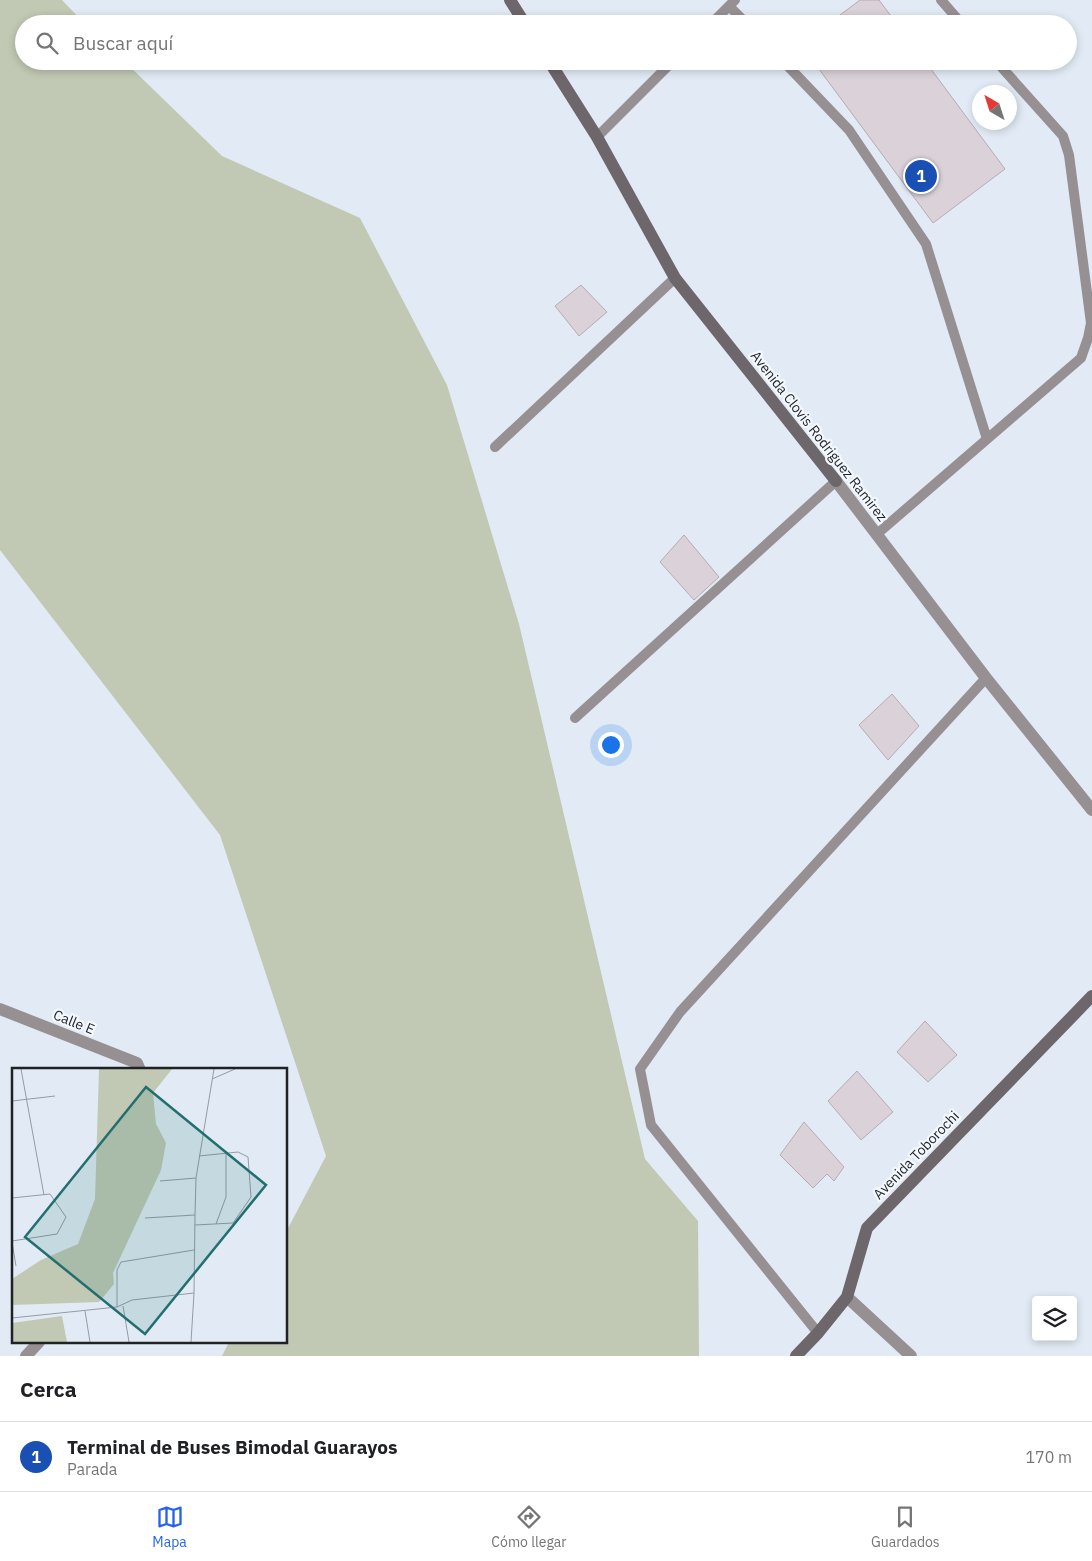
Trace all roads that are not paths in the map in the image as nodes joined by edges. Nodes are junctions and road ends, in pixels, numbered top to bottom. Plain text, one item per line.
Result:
1 (510, 0) edge
2 (941, 0) edge
3 (732, 3) edge
4 (519, 15) edge
5 (720, 15) edge
6 (741, 15) edge
7 (954, 15) edge
8 (555, 70) edge
9 (664, 70) edge
10 (792, 70) edge
11 (1004, 70) edge
12 (597, 137) junction
13 (675, 278) junction
14 (987, 439) junction
15 (495, 447) dead end
16 (836, 481) junction
17 (877, 534) junction
18 (986, 678) junction
19 (574, 718) dead end
20 (1092, 810) edge
21 (1092, 996) edge
22 (0, 1008) edge
23 (139, 1066) edge
24 (847, 1297) junction
25 (818, 1333) junction
26 (37, 1344) edge
27 (26, 1356) edge
28 (796, 1356) edge
29 (911, 1356) edge

1 - 4 main road
2 - 7 lane
3 - 5 lane
3 - 6 lane
8 - 12 main road, Avenida Clovis Rodriguez Ramirez
9 - 12 lane
10 - 14 lane
11 - 14 lane
12 - 13 main road, Avenida Clovis Rodriguez Ramirez
13 - 15 lane
13 - 16 main road, Avenida Clovis Rodriguez Ramirez
14 - 17 lane
16 - 17 street, Avenida Clovis Rodriguez Ramirez
16 - 19 lane
17 - 18 street, Avenida Clovis Rodriguez Ramirez
18 - 20 street, Avenida Clovis Rodriguez Ramirez
18 - 25 lane
21 - 24 main road, Avenida Toborochi
22 - 23 street, Calle E
24 - 25 main road, Avenida Toborochi
24 - 29 street
25 - 28 main road, Avenida Toborochi
26 - 27 street

